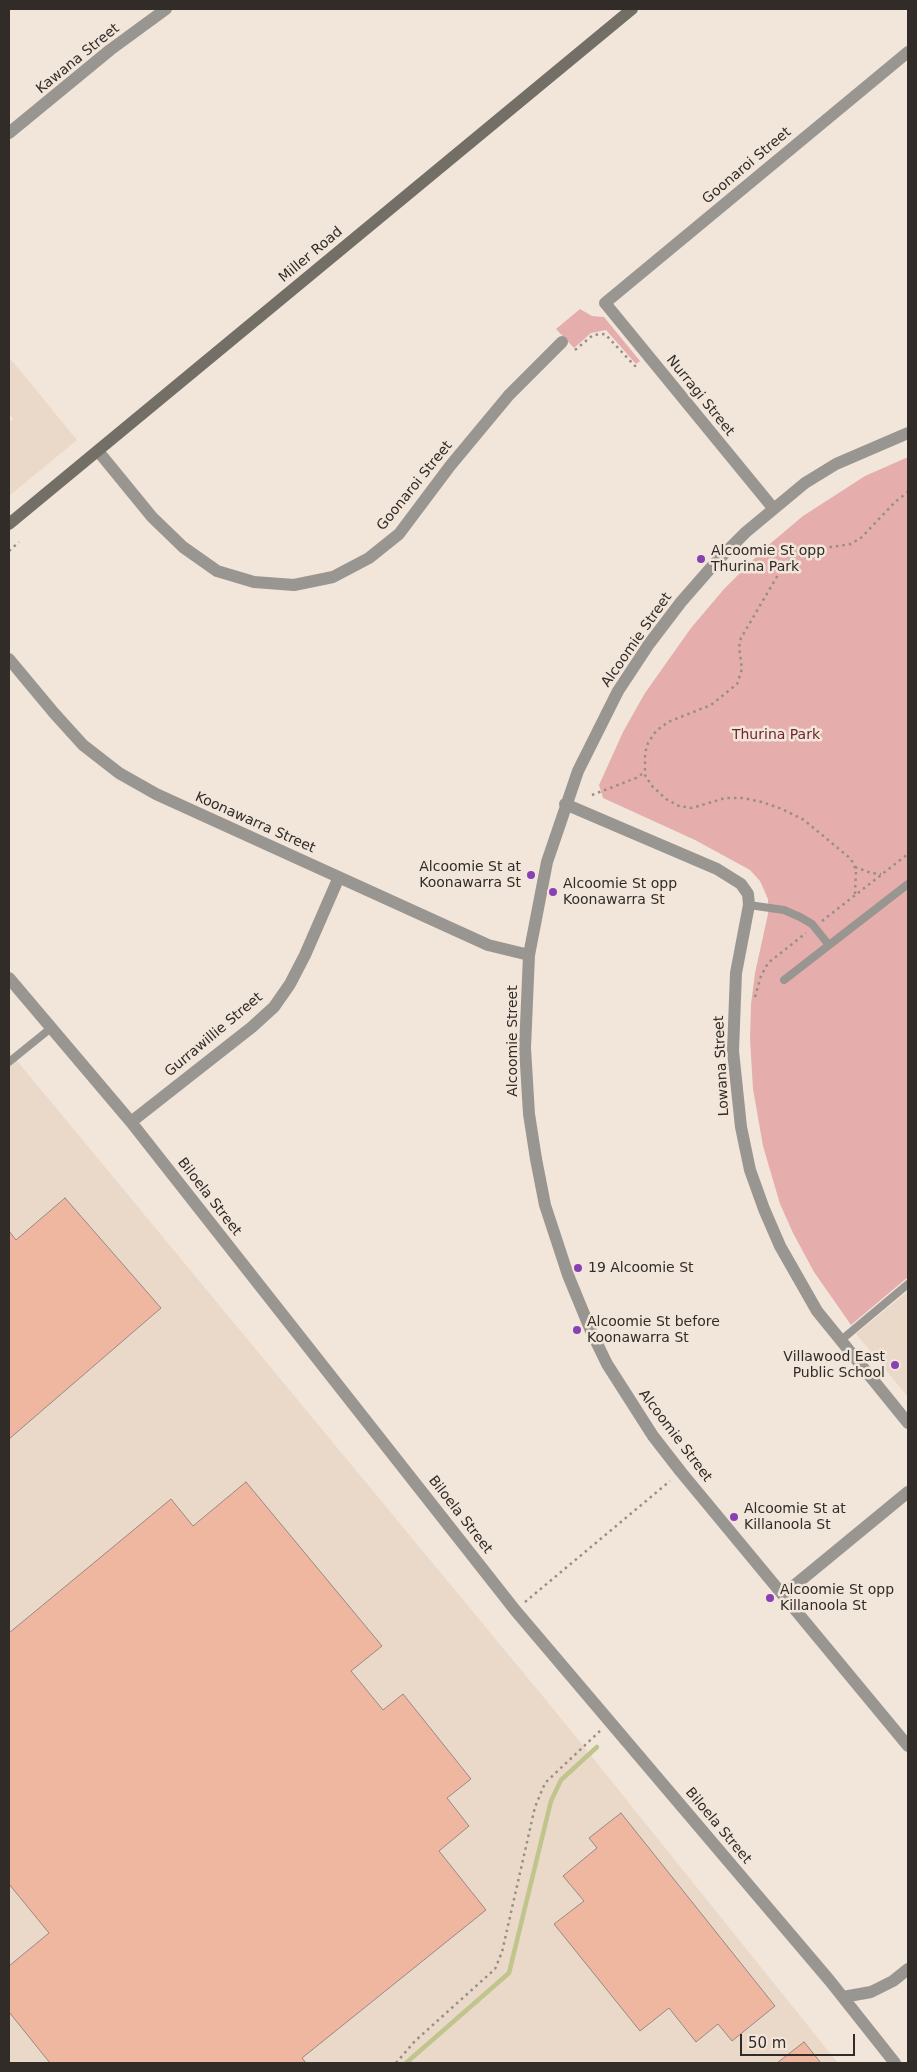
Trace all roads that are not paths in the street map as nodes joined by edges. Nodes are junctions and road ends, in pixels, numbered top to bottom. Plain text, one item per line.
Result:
1 (164, 9) edge
2 (632, 9) edge
3 (908, 52) edge
4 (9, 133) edge
5 (604, 303) joint
6 (557, 346) road end
7 (908, 433) edge
8 (98, 451) junction
9 (773, 508) junction
10 (9, 524) edge
11 (9, 658) edge
12 (566, 804) junction
13 (339, 877) junction
14 (908, 884) edge
15 (749, 905) junction
16 (829, 945) junction
17 (529, 955) junction
18 (9, 978) edge
19 (784, 980) dead end
20 (51, 1028) junction
21 (9, 1062) edge
22 (131, 1122) junction
23 (908, 1284) edge
24 (840, 1341) junction
25 (908, 1423) edge
26 (908, 1492) edge
27 (784, 1594) junction
28 (908, 1746) edge
29 (908, 1969) edge
30 (843, 1997) junction
31 (895, 2063) edge

1 - 4 street, Kawana Street
2 - 8 main road, Miller Road
3 - 5 street, Goonaroi Street
5 - 9 street, Nurragi Street
6 - 8 street, Goonaroi Street
7 - 9 street, Alcoomie Street
8 - 10 main road, Miller Road
9 - 12 street, Alcoomie Street
11 - 13 street, Koonawarra Street
12 - 15 street
12 - 17 street, Alcoomie Street
13 - 17 street, Koonawarra Street
13 - 22 street, Gurrawillie Street
14 - 16 lane
15 - 16 lane
15 - 24 street, Lowana Street
16 - 19 lane
17 - 27 street, Alcoomie Street
18 - 20 street, Biloela Street
20 - 21 lane
20 - 22 street, Biloela Street
22 - 30 street, Biloela Street
23 - 24 lane
24 - 25 street, Lowana Street
26 - 27 street
27 - 28 street, Alcoomie Street
29 - 30 street
30 - 31 street, Biloela Street

